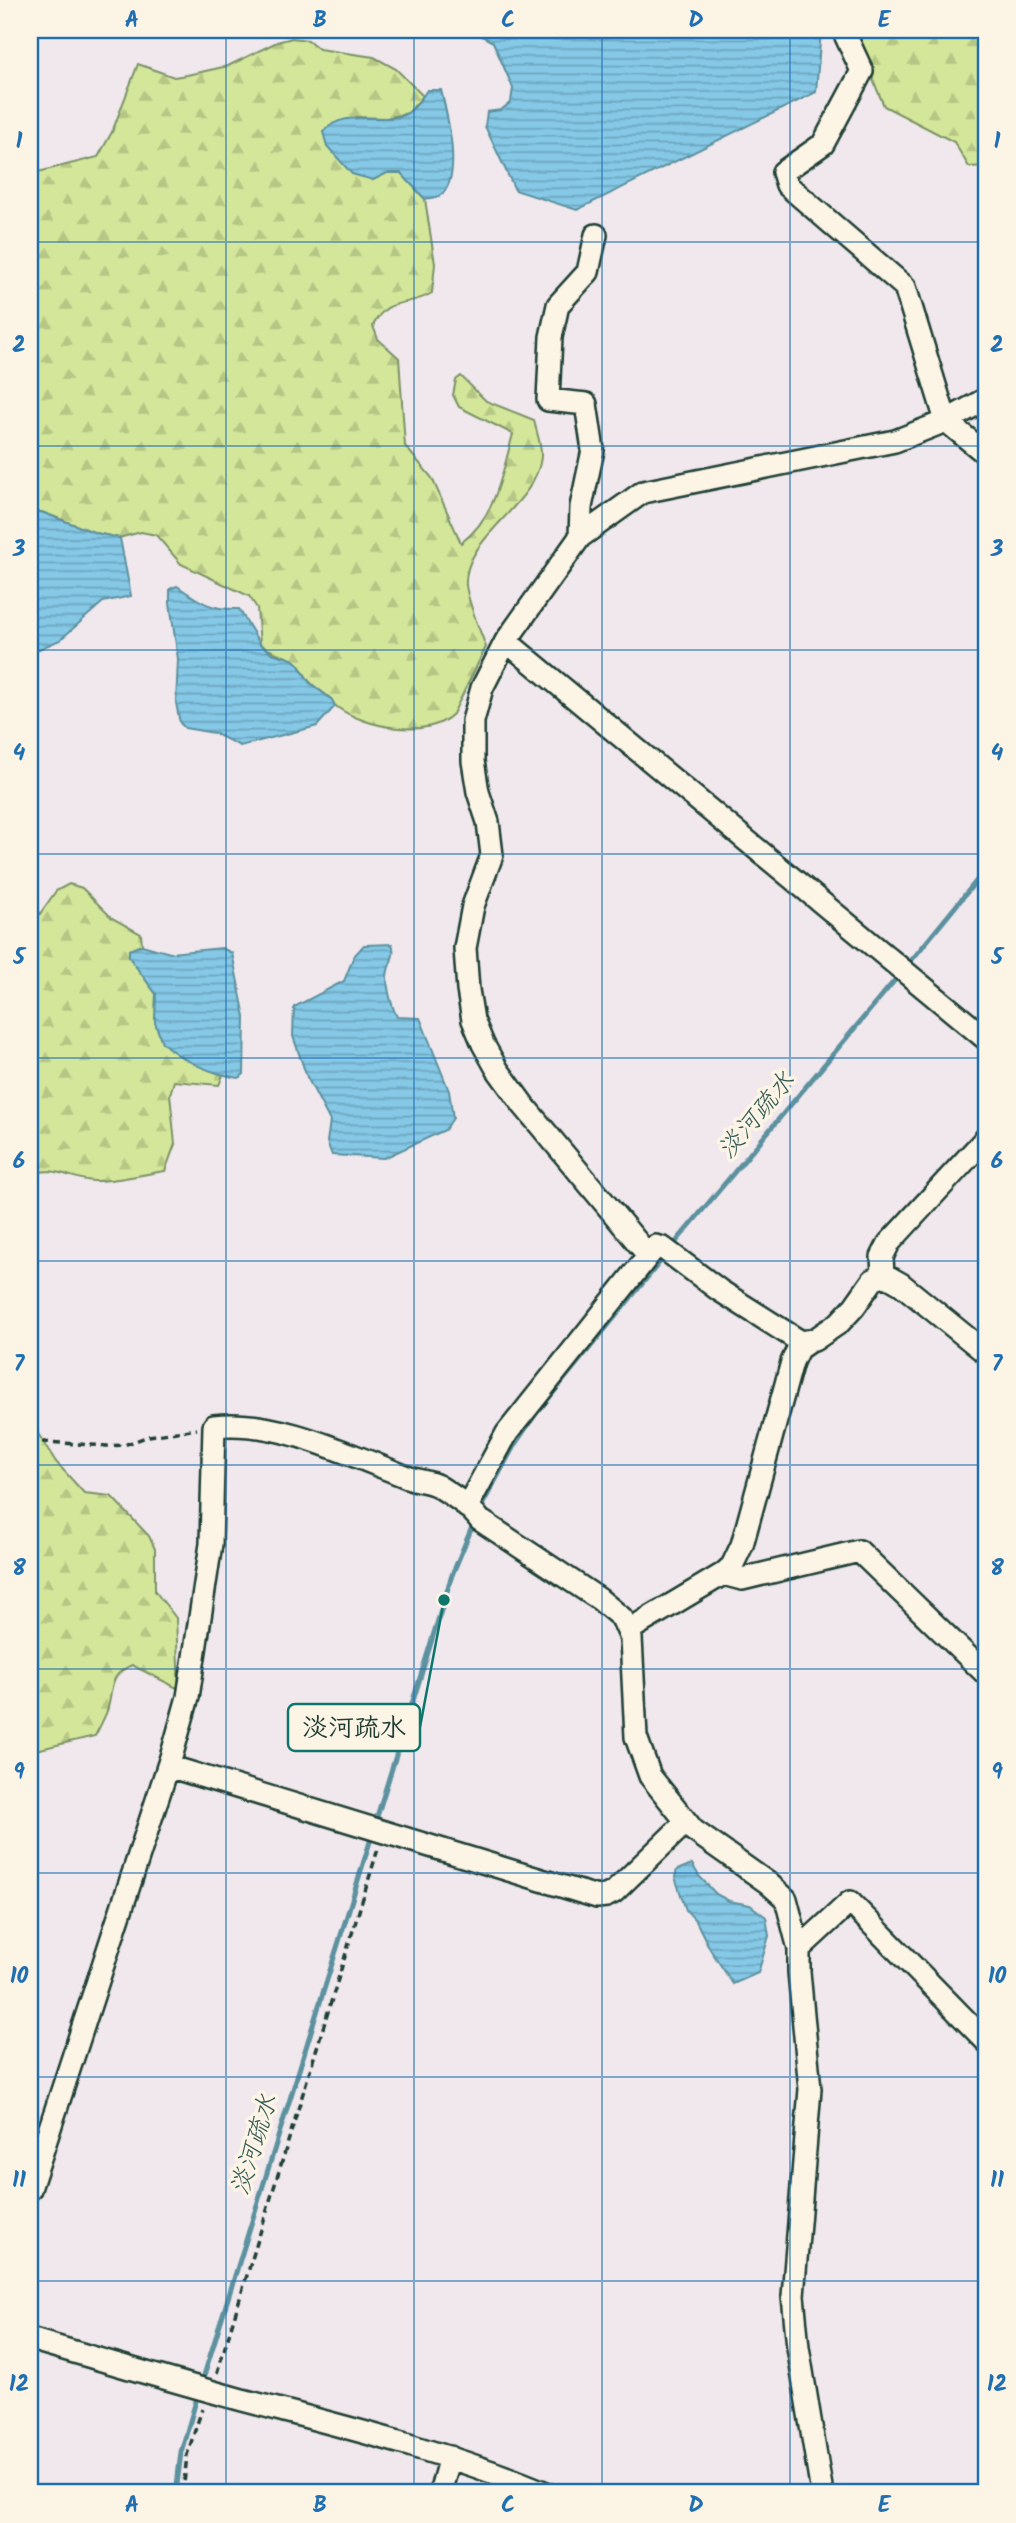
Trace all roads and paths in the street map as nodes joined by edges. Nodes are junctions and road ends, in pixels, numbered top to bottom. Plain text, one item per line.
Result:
1 (843, 30) edge
2 (596, 235) dead end
3 (986, 399) edge
4 (946, 421) junction
5 (986, 454) edge
6 (580, 537) junction
7 (506, 641) junction
8 (986, 1039) edge
9 (986, 1138) edge
10 (662, 1253) junction
11 (883, 1275) junction
12 (808, 1342) junction
13 (986, 1353) edge
14 (214, 1426) junction
15 (30, 1441) edge
16 (473, 1512) junction
17 (723, 1574) junction
18 (629, 1629) junction
19 (986, 1674) edge
20 (168, 1766) junction
21 (686, 1822) junction
22 (376, 1831) junction
23 (799, 1949) junction
24 (986, 2041) edge
25 (30, 2189) edge
26 (30, 2339) edge
27 (206, 2390) junction
28 (450, 2457) junction
29 (183, 2493) edge
30 (440, 2493) edge
31 (546, 2493) edge
32 (822, 2493) edge

1 - 4 street
2 - 6 street
3 - 4 street
4 - 5 street
4 - 6 street
6 - 7 street
7 - 8 street
7 - 10 street
9 - 11 street
10 - 12 street
10 - 16 street
11 - 12 street
11 - 13 street
12 - 17 street
14 - 15 path
14 - 16 street
14 - 20 street
16 - 18 street
17 - 18 street
17 - 19 street
18 - 21 street
20 - 22 street
20 - 25 street
21 - 22 street
21 - 23 street
22 - 27 path
23 - 24 street
23 - 32 street
26 - 27 street
27 - 28 street
27 - 29 path
28 - 30 street
28 - 31 street

